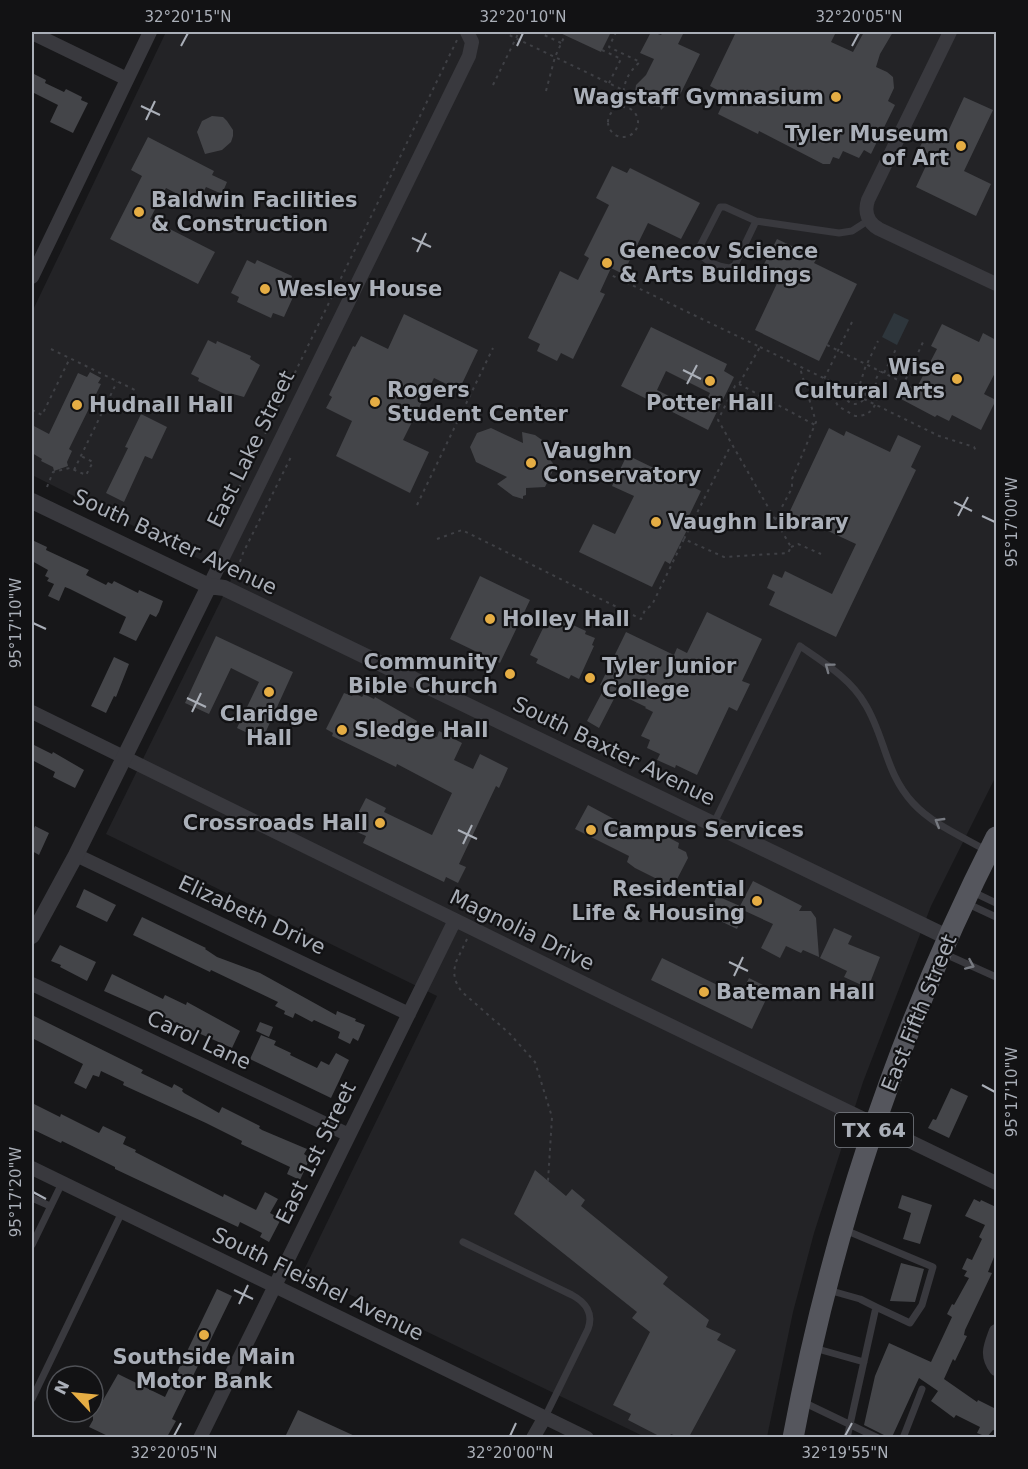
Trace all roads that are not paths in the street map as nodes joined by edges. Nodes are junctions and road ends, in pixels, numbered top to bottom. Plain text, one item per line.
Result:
1 (150, 32) edge
2 (950, 32) edge
3 (32, 33) edge
4 (466, 37) edge
5 (127, 79) junction
6 (869, 220) junction
7 (756, 221) junction
8 (33, 268) edge
9 (996, 284) edge
10 (32, 501) edge
11 (209, 586) junction
12 (32, 712) edge
13 (124, 758) junction
14 (713, 824) junction
15 (993, 845) edge
16 (76, 855) junction
17 (969, 897) junction
18 (996, 903) edge
19 (996, 917) edge
20 (455, 920) junction
21 (32, 936) edge
22 (946, 945) junction
23 (996, 977) edge
24 (32, 984) edge
25 (410, 1014) junction
26 (876, 1124) junction
27 (349, 1135) junction
28 (32, 1168) edge
29 (62, 1183) junction
30 (996, 1183) edge
31 (32, 1198) edge
32 (50, 1206) junction
33 (122, 1212) junction
34 (842, 1229) junction
35 (463, 1242) dead end
36 (32, 1245) edge
37 (274, 1286) junction
38 (825, 1290) junction
39 (876, 1307) junction
40 (996, 1331) edge
41 (812, 1347) junction
42 (864, 1362) junction
43 (996, 1370) edge
44 (922, 1389) dead end
45 (32, 1400) edge
46 (801, 1401) junction
47 (544, 1417) junction
48 (849, 1424) junction
49 (578, 1436) edge
50 (200, 1437) edge
51 (533, 1437) edge
52 (794, 1437) edge
53 (847, 1437) edge
54 (878, 1437) edge
55 (903, 1437) edge

1 - 5 street
2 - 6 street
3 - 5 street
4 - 11 street, East Lake Street
5 - 8 street
6 - 7 lane
6 - 9 street
7 - 7 lane
10 - 11 street, South Baxter Avenue
11 - 13 street, East Lake Street
11 - 14 street, South Baxter Avenue
12 - 13 street, Magnolia Drive
13 - 16 street, East Lake Street
13 - 20 street, Magnolia Drive
15 -> 14 lane
14 - 22 street, South Baxter Avenue
15 - 17 main road, East Fifth Street / TX 64
16 - 21 street, East Lake Street
16 - 25 street, Elizabeth Drive
17 - 18 lane
17 - 19 lane
17 - 22 main road, East Fifth Street / TX 64
20 - 25 street, East 1st Street
20 - 26 street, Magnolia Drive
22 -> 23 lane
22 - 26 main road, East Fifth Street / TX 64
24 - 27 street, Carol Lane
25 - 27 street, East 1st Street
26 - 30 street, Magnolia Drive
26 - 34 main road, East Fifth Street / TX 64
27 - 37 street, East 1st Street
28 - 29 street, South Fleishel Avenue
29 - 32 lane
29 - 33 street, South Fleishel Avenue
31 - 32 lane
32 - 36 lane
33 - 37 street, South Fleishel Avenue
33 - 45 lane
34 - 38 main road, East Fifth Street / TX 64
34 - 39 lane
35 - 47 lane
37 - 47 street, South Fleishel Avenue
37 - 50 street, East 1st Street
38 - 39 lane
38 - 41 main road, East Fifth Street / TX 64
39 - 42 lane
40 - 43 street
41 - 42 lane
41 - 46 main road, East Fifth Street / TX 64
42 - 48 lane
44 - 55 lane
46 - 48 lane
46 - 52 main road, East Fifth Street / TX 64
47 - 49 street, South Fleishel Avenue
47 - 51 street
48 - 53 lane
48 - 54 lane

